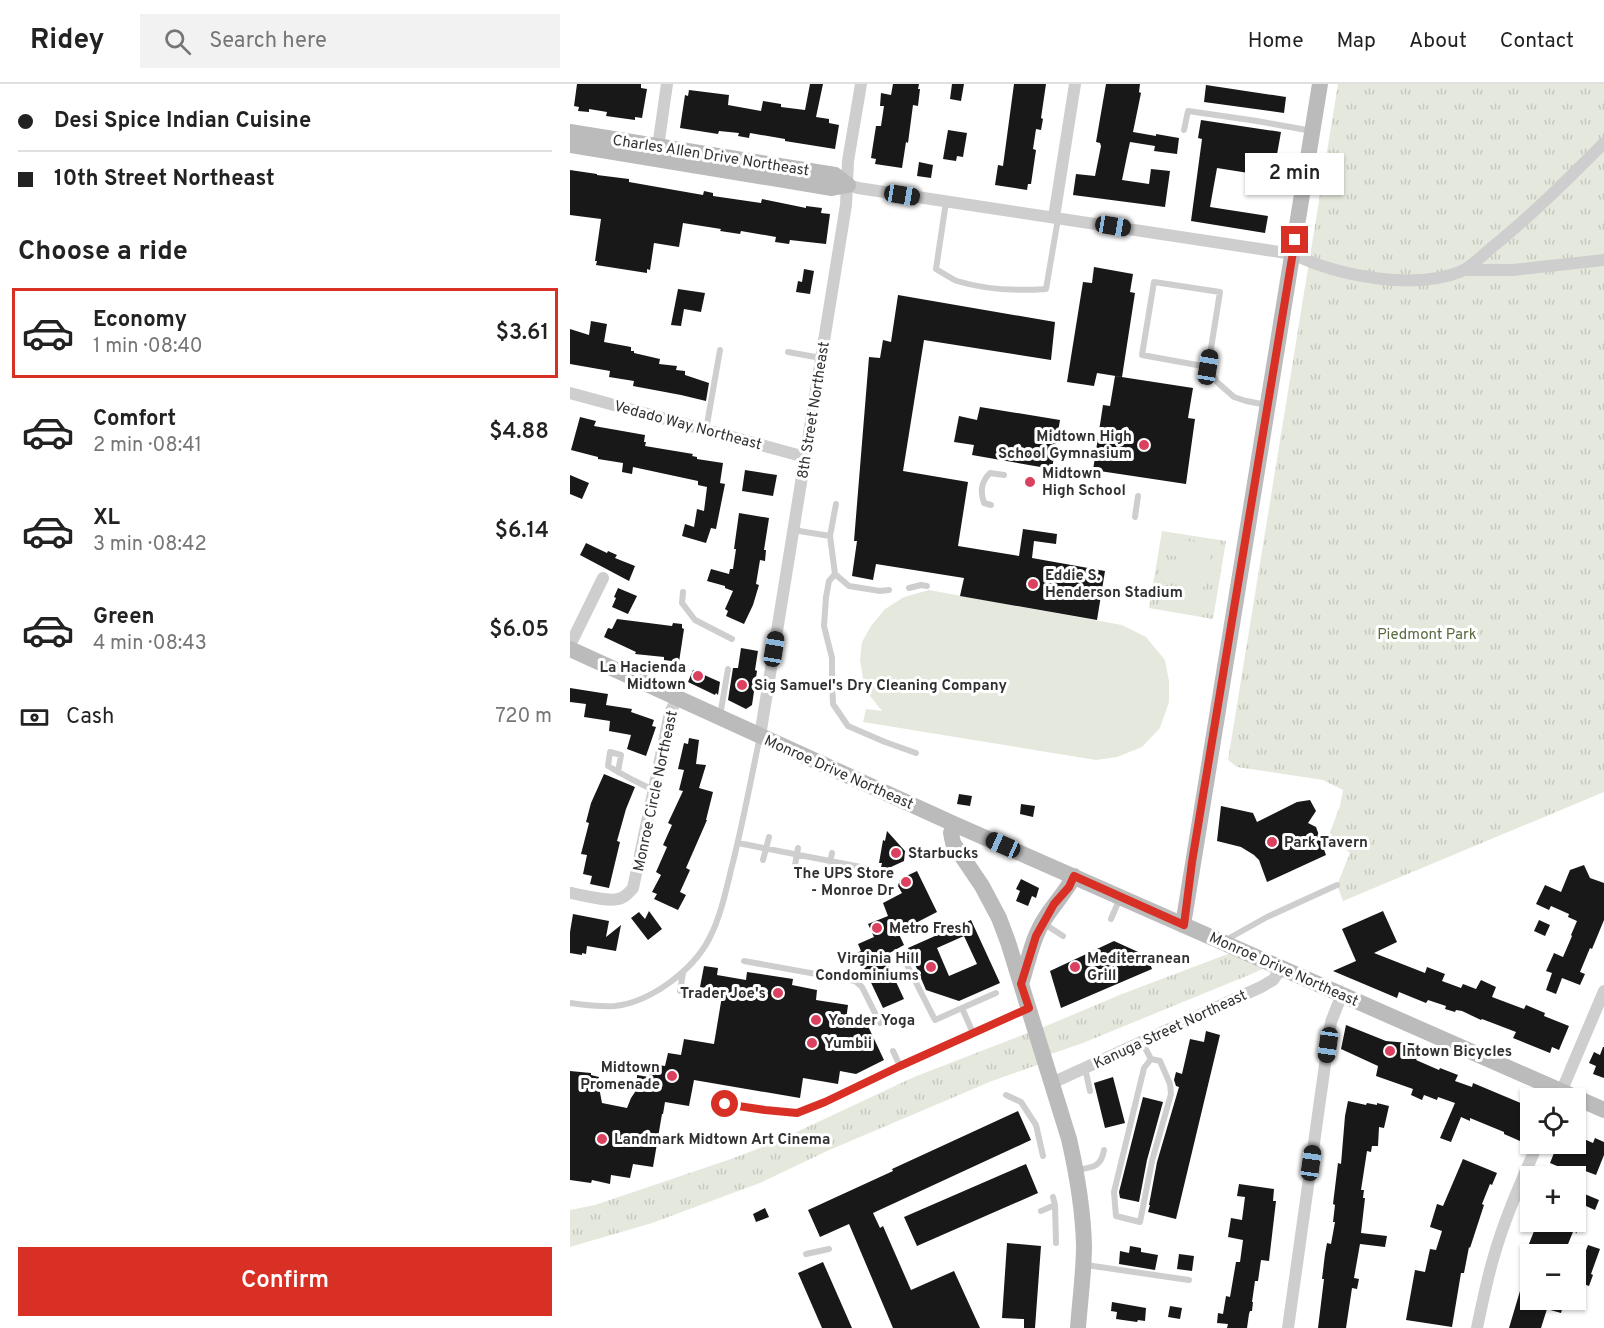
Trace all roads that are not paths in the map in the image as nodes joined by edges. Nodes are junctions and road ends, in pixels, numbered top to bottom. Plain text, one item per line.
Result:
1 (667, 84) edge
2 (861, 84) edge
3 (1076, 84) edge
4 (1320, 84) edge
5 (1184, 130) dead end
6 (1313, 131) junction
7 (570, 132) edge
8 (1604, 143) edge
9 (570, 145) edge
10 (657, 152) junction
11 (848, 185) junction
12 (946, 201) junction
13 (1056, 218) junction
14 (1293, 254) junction
15 (1604, 260) edge
16 (1463, 270) junction
17 (720, 350) dead end
18 (788, 352) dead end
19 (821, 358) junction
20 (1208, 367) junction
21 (570, 393) edge
22 (1267, 406) junction
23 (706, 430) junction
24 (805, 457) junction
25 (1004, 475) dead end
26 (1138, 496) dead end
27 (836, 504) dead end
28 (991, 506) dead end
29 (1135, 518) dead end
30 (794, 530) junction
31 (831, 536) junction
32 (835, 574) junction
33 (603, 578) dead end
34 (927, 586) dead end
35 (909, 588) dead end
36 (889, 590) dead end
37 (683, 592) dead end
38 (732, 639) dead end
39 (570, 648) edge
40 (728, 669) dead end
41 (676, 698) junction
42 (720, 718) junction
43 (760, 736) junction
44 (916, 753) dead end
45 (618, 772) dead end
46 (654, 790) junction
47 (954, 824) junction
48 (769, 837) dead end
49 (738, 843) junction
50 (766, 849) junction
51 (797, 851) junction
52 (831, 857) junction
53 (763, 860) dead end
54 (795, 865) dead end
55 (861, 867) dead end
56 (828, 872) dead end
57 (1074, 876) junction
58 (1337, 885) dead end
59 (570, 893) edge
60 (1121, 897) junction
61 (1111, 920) dead end
62 (1042, 923) junction
63 (1184, 925) junction
64 (1063, 936) dead end
65 (1223, 941) junction
66 (744, 961) dead end
67 (905, 961) dead end
68 (1282, 968) junction
69 (683, 972) junction
70 (1021, 984) junction
71 (680, 991) dead end
72 (1604, 991) edge
73 (996, 993) dead end
74 (1342, 994) junction
75 (570, 1004) edge
76 (962, 1008) junction
77 (1029, 1008) junction
78 (880, 1023) dead end
79 (973, 1033) junction
80 (1142, 1042) junction
81 (893, 1051) dead end
82 (1151, 1059) junction
83 (900, 1066) junction
84 (1085, 1068) junction
85 (1052, 1083) junction
86 (1547, 1088) edge
87 (1563, 1088) edge
88 (1090, 1091) dead end
89 (1006, 1095) dead end
90 (1586, 1103) edge
91 (725, 1104) dead end
92 (1604, 1110) edge
93 (1104, 1150) dead end
94 (1534, 1154) edge
95 (1043, 1156) dead end
96 (1077, 1170) junction
97 (1053, 1197) dead end
98 (1054, 1205) junction
99 (1041, 1211) dead end
100 (1056, 1243) dead end
101 (829, 1249) dead end
102 (806, 1254) dead end
103 (1082, 1264) junction
104 (1189, 1280) dead end
105 (1078, 1328) edge
106 (1288, 1328) edge
107 (1477, 1328) edge

1 - 10 street
2 - 11 street, 8th Street Northeast
3 - 13 street
4 - 6 main road
5 - 6 lane
6 - 14 main road
7 - 10 main road, Charles Allen Drive Northeast
8 - 16 street
9 - 10 main road, Charles Allen Drive Northeast
10 - 11 main road, Charles Allen Drive Northeast
11 - 12 street, Charles Allen Drive Northeast
11 - 19 street, 8th Street Northeast
12 - 13 street, Charles Allen Drive Northeast
12 - 13 lane
13 - 14 street, Charles Allen Drive Northeast
14 - 16 street, Charles Allen Drive Northeast
14 - 22 main road
15 - 16 street
17 - 23 lane
18 - 19 lane
19 - 24 street, 8th Street Northeast
20 - 20 lane
20 - 22 lane
21 - 23 street, Vedado Way Northeast
22 - 63 main road
23 - 24 street, Vedado Way Northeast
24 - 30 street, 8th Street Northeast
25 - 28 lane
26 - 29 lane
27 - 31 lane
30 - 31 lane
30 - 43 street, 8th Street Northeast
31 - 32 lane
32 - 36 lane
32 - 44 lane
33 - 39 street
34 - 35 lane
37 - 38 lane
39 - 41 main road, Monroe Drive Northeast
40 - 42 lane
41 - 42 main road, Monroe Drive Northeast
41 - 46 street, Monroe Circle Northeast
42 - 43 main road, Monroe Drive Northeast
43 - 47 main road, Monroe Drive Northeast
43 - 49 lane
45 - 46 lane
46 - 59 street, Monroe Circle Northeast
47 - 57 main road, Monroe Drive Northeast
47 - 70 main road
48 - 50 lane
49 - 50 lane
49 - 69 lane
50 - 51 lane
50 - 53 lane
51 - 52 lane
51 - 54 lane
52 - 55 lane
52 - 56 lane
57 - 60 main road, Monroe Drive Northeast
57 - 62 main road
58 - 65 lane
60 - 61 lane
60 - 63 main road, Monroe Drive Northeast
62 - 64 lane
62 - 70 main road
63 - 65 main road, Monroe Drive Northeast
65 - 68 main road, Monroe Drive Northeast
66 - 78 lane
67 - 76 lane
68 - 74 main road, Monroe Drive Northeast
68 - 80 street, Kanuga Street Northeast
69 - 71 lane
69 - 75 lane
70 - 77 main road
72 - 87 street
73 - 76 lane
74 - 86 main road, Monroe Drive Northeast
74 - 106 street
76 - 79 lane
77 - 79 lane
77 - 85 main road
79 - 83 lane
80 - 82 lane
80 - 84 street, Kanuga Street Northeast
81 - 83 lane
82 - 82 lane
83 - 91 lane
84 - 85 street, Kanuga Street Northeast
84 - 88 lane
85 - 96 main road
89 - 95 lane
90 - 92 main road, Monroe Drive Northeast
93 - 96 lane
94 - 107 street
96 - 103 main road
97 - 98 lane
98 - 99 lane
98 - 100 lane
101 - 102 lane
103 - 104 lane
103 - 105 main road

